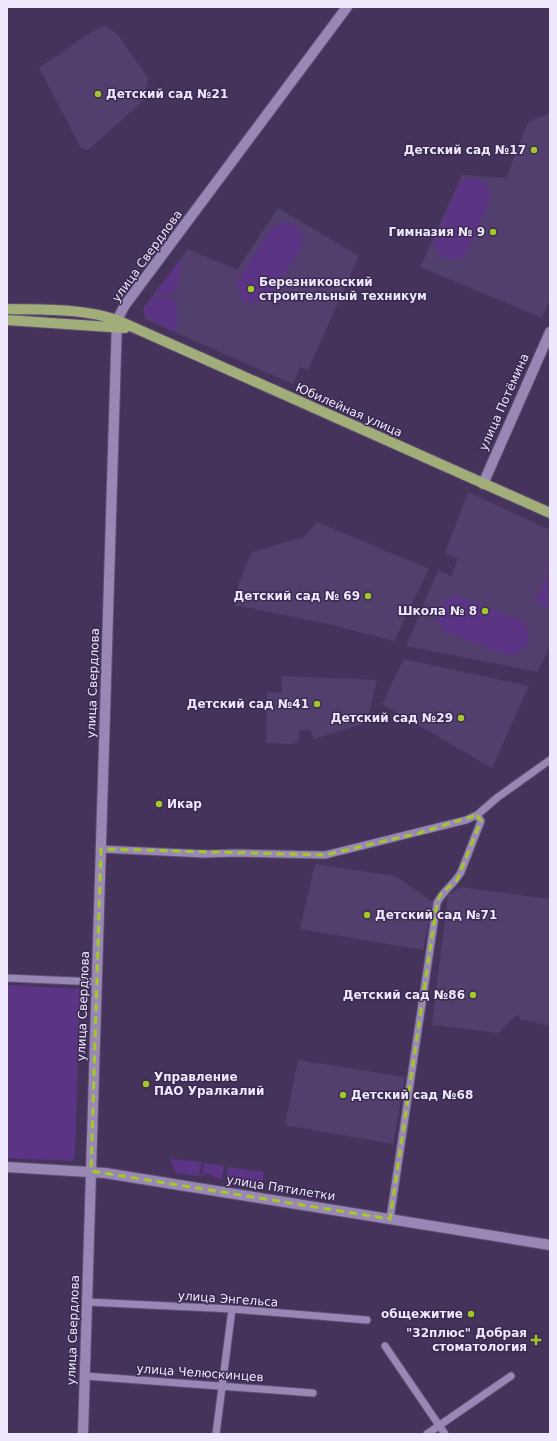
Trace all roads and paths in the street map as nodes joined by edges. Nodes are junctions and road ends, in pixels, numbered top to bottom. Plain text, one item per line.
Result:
1 (347, 7) edge
2 (7, 309) edge
3 (7, 320) edge
4 (117, 324) junction
5 (550, 332) edge
6 (483, 484) junction
7 (550, 513) edge
8 (550, 760) edge
9 (477, 815) junction
10 (101, 849) junction
11 (7, 978) edge
12 (97, 982) junction
13 (7, 1167) edge
14 (91, 1171) junction
15 (390, 1219) junction
16 (550, 1245) edge
17 (87, 1302) junction
18 (232, 1309) junction
19 (367, 1320) dead end
20 (385, 1346) dead end
21 (85, 1376) junction
22 (511, 1376) dead end
23 (221, 1386) junction
24 (313, 1393) dead end
25 (439, 1426) junction
26 (84, 1434) edge
27 (216, 1434) edge
28 (427, 1434) edge
29 (445, 1434) edge

1 - 4 main road, улица Свердлова
2 - 4 main road, Юбилейная улица
3 - 4 main road, Юбилейная улица
4 - 6 main road, Юбилейная улица
4 - 10 main road, улица Свердлова
5 - 6 main road, улица Потёмина
6 - 7 main road, Юбилейная улица
8 - 9 street
9 - 10 street
9 - 15 street
10 - 12 main road, улица Свердлова
11 - 12 street
12 - 14 main road, улица Свердлова
13 - 14 main road, улица Пятилетки
14 - 15 main road, улица Пятилетки
14 - 17 main road, улица Свердлова
15 - 16 main road, улица Пятилетки
17 - 18 street, улица Энгельса
17 - 21 main road, улица Свердлова
18 - 19 street, улица Энгельса
18 - 23 street
20 - 25 street
21 - 23 street, улица Челюскинцев
21 - 26 main road, улица Свердлова
22 - 25 street
23 - 24 street, улица Челюскинцев
23 - 27 street
25 - 28 street
25 - 29 street

